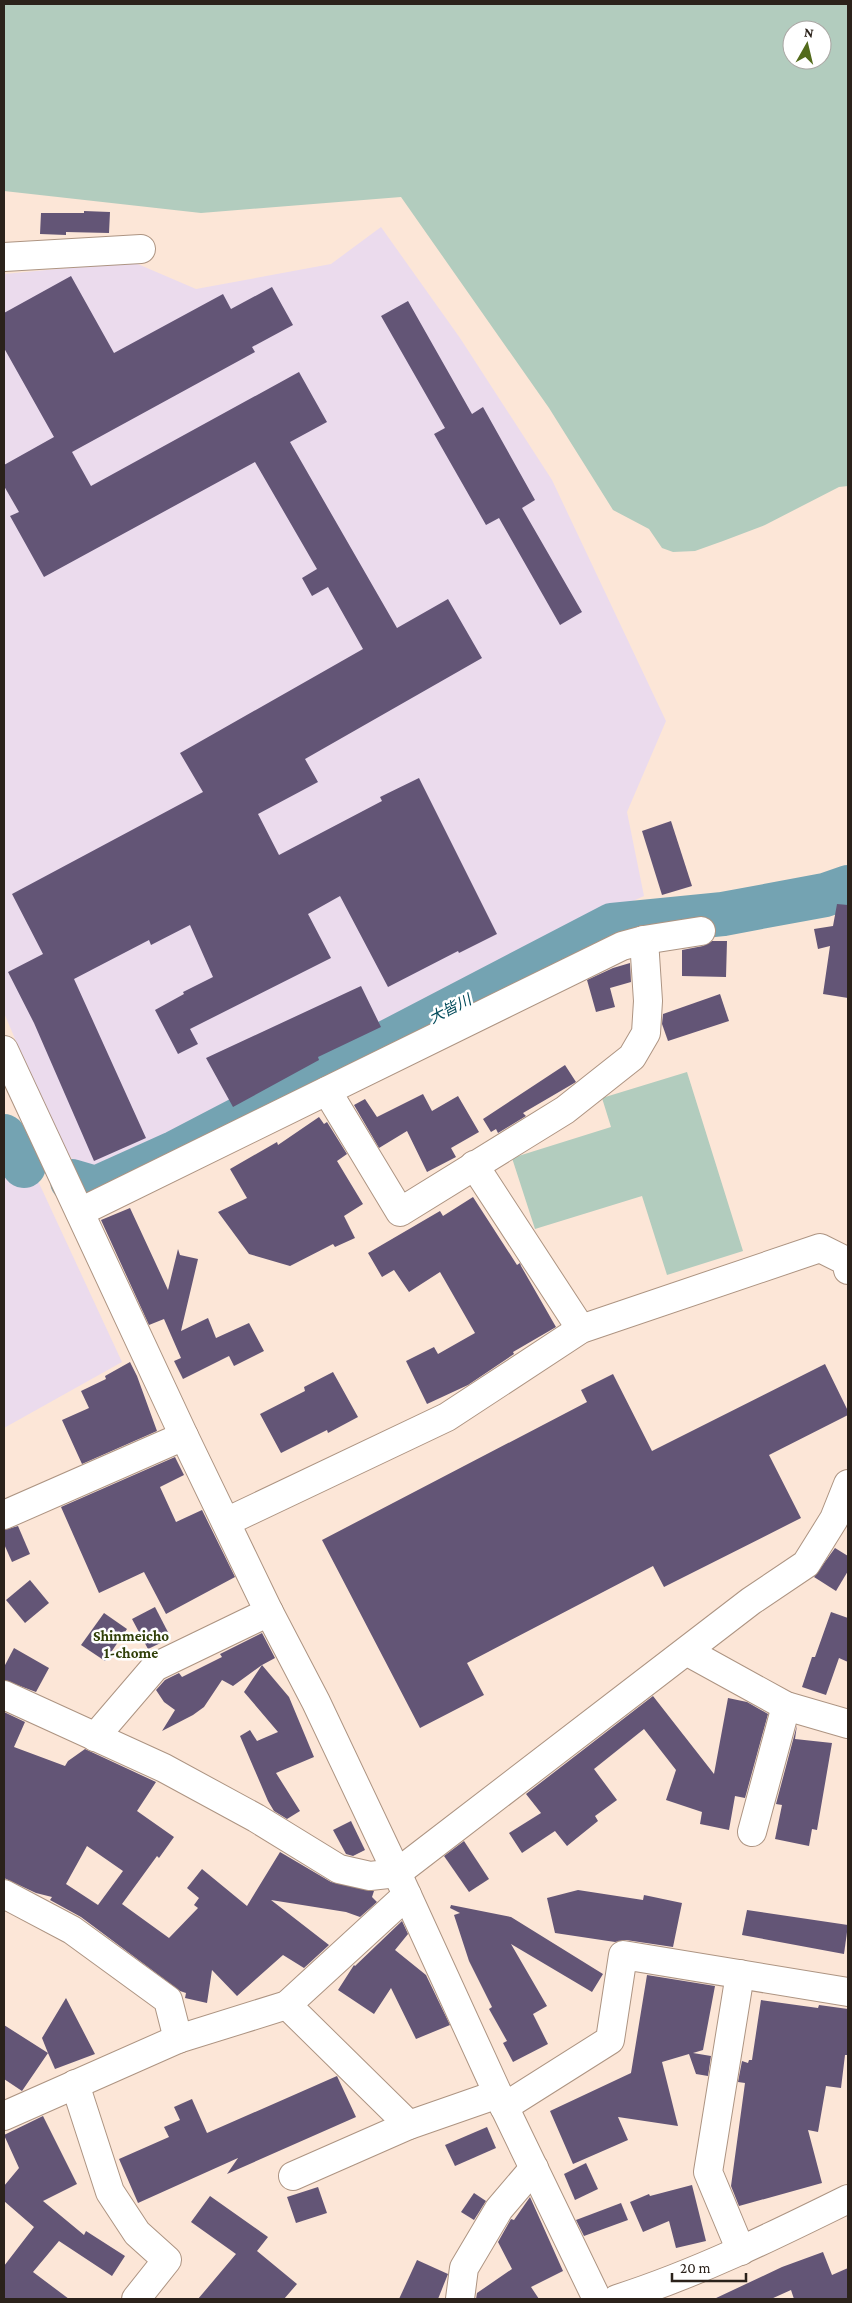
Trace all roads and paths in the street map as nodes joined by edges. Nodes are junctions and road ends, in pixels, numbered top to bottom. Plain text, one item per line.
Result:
1 (141, 249) dead end
2 (4, 257) edge
3 (701, 931) dead end
4 (644, 940) junction
5 (4, 1050) edge
6 (327, 1091) junction
7 (474, 1165) junction
8 (80, 1212) junction
9 (848, 1270) edge
10 (581, 1329) junction
11 (184, 1436) junction
12 (848, 1484) edge
13 (4, 1515) edge
14 (226, 1522) junction
15 (269, 1612) junction
16 (688, 1652) junction
17 (4, 1695) edge
18 (786, 1706) junction
19 (848, 1724) edge
20 (95, 1737) junction
21 (752, 1832) dead end
22 (402, 1884) junction
23 (4, 1894) edge
24 (740, 1974) junction
25 (848, 1992) edge
26 (287, 2005) junction
27 (178, 2039) junction
28 (75, 2084) junction
29 (501, 2101) junction
30 (4, 2116) edge
31 (409, 2126) junction
32 (534, 2168) junction
33 (293, 2176) dead end
34 (848, 2199) edge
35 (741, 2251) junction
36 (136, 2299) edge
37 (460, 2299) edge
38 (598, 2299) edge
39 (617, 2299) edge

1 - 2 street
3 - 4 street
4 - 6 street
4 - 7 street
5 - 8 street
6 - 7 street
6 - 8 street
7 - 10 street
8 - 11 street
9 - 10 street
10 - 14 street
11 - 13 street
11 - 14 street
12 - 16 street
14 - 15 street
15 - 20 street
15 - 22 street
16 - 18 street
16 - 22 street
17 - 20 street
18 - 19 street
18 - 21 street
20 - 22 street
22 - 26 street
22 - 29 street
23 - 27 street
24 - 25 street
24 - 29 street
24 - 35 street
26 - 27 street
26 - 31 street
27 - 28 street
28 - 30 street
28 - 36 street
29 - 31 street
29 - 32 street
31 - 33 street
32 - 37 street
32 - 38 street
34 - 35 street
35 - 39 street

